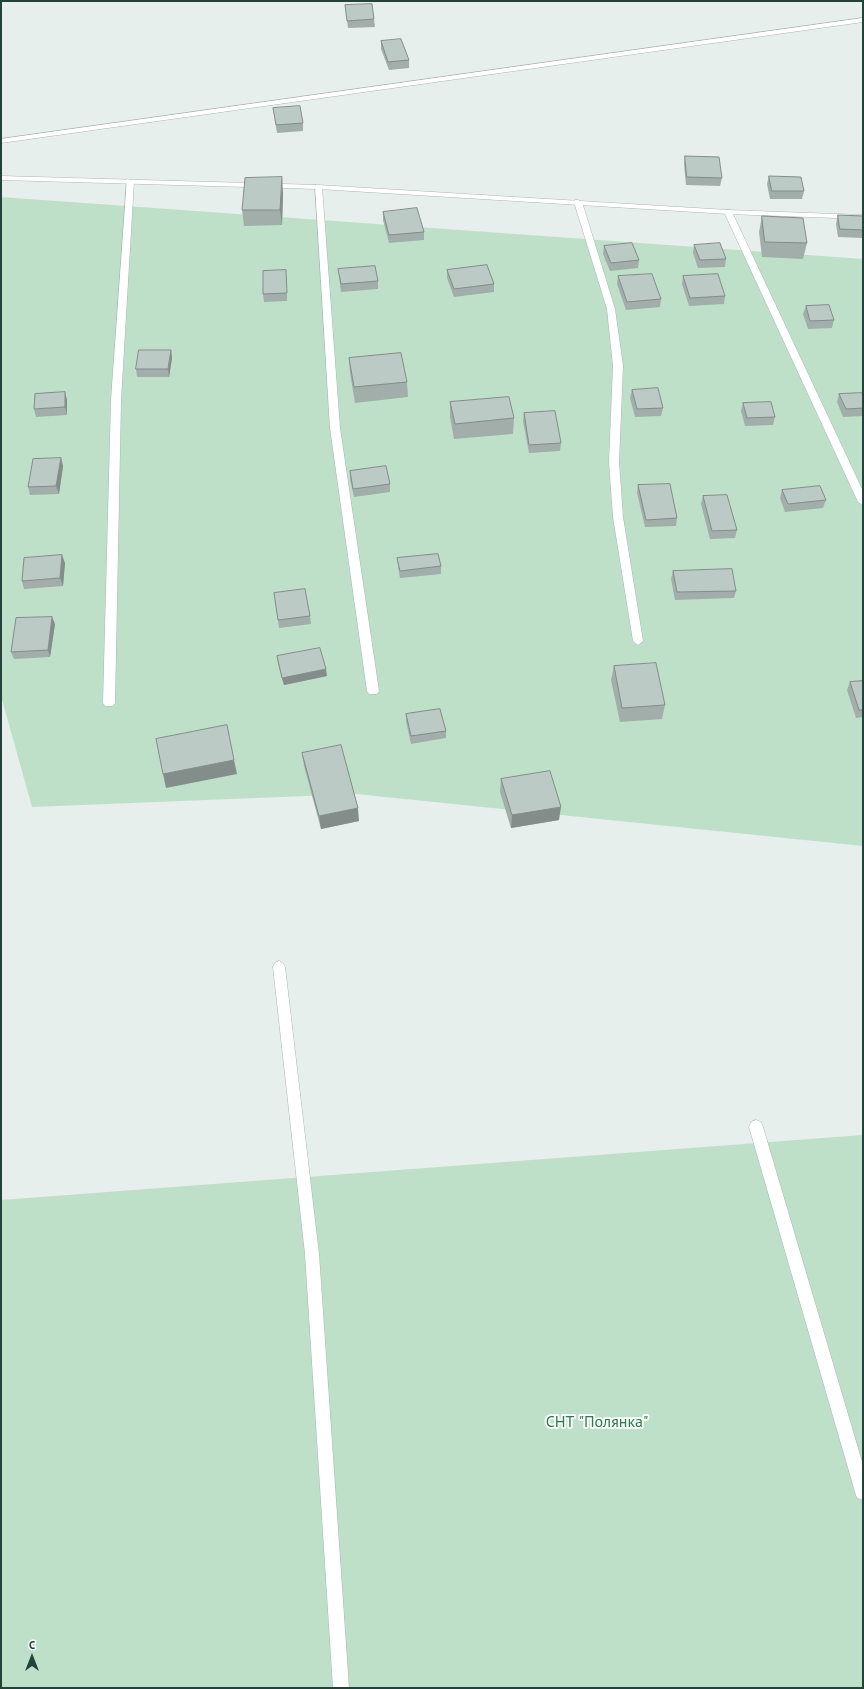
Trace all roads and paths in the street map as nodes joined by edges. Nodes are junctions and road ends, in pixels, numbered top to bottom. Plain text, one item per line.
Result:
1 (863, 20) edge
2 (1, 141) edge
3 (1, 178) edge
4 (130, 181) junction
5 (318, 187) junction
6 (578, 202) junction
7 (728, 212) junction
8 (863, 217) edge
9 (863, 502) edge
10 (638, 641) dead end
11 (372, 691) dead end
12 (109, 703) dead end
13 (280, 967) dead end
14 (756, 1127) dead end
15 (863, 1492) edge
16 (340, 1688) edge

1 - 2 street
3 - 4 street
4 - 5 street
4 - 12 street
5 - 6 street
5 - 11 street
6 - 7 street
6 - 10 street
7 - 8 street
7 - 9 street
13 - 16 street
14 - 15 street

